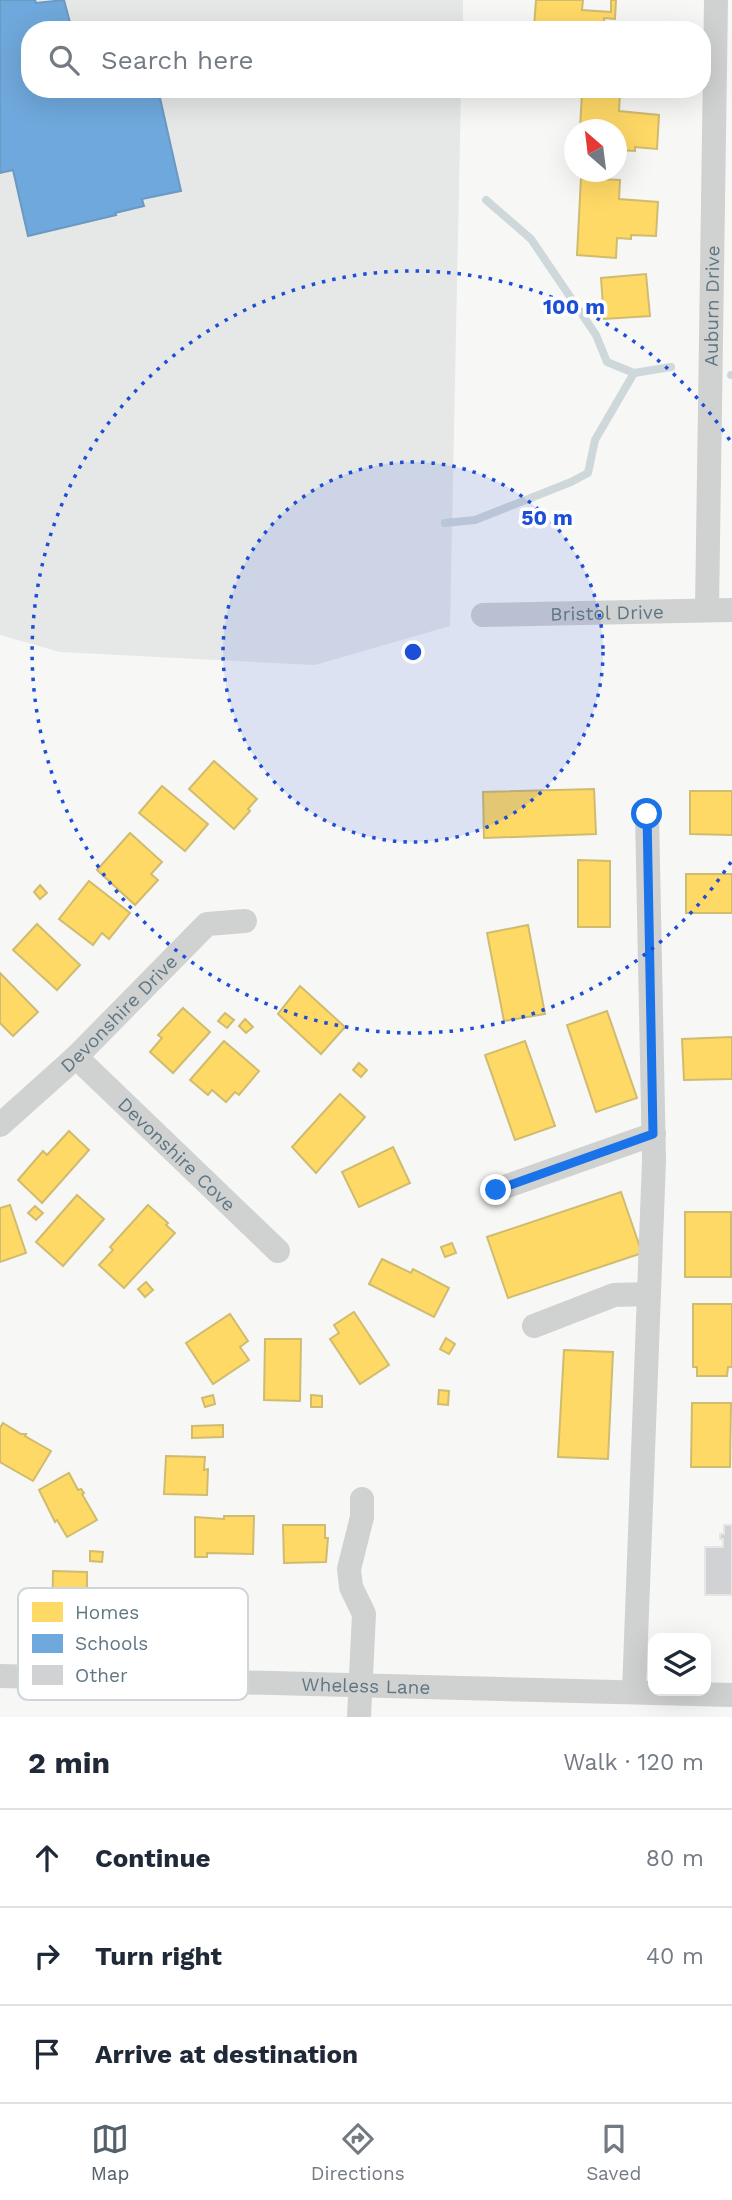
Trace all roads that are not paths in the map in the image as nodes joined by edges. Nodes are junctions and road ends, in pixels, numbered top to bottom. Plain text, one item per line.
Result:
1 (716, 0) edge
2 (707, 610) junction
3 (732, 610) edge
4 (483, 615) dead end
5 (647, 814) dead end
6 (245, 921) dead end
7 (76, 1057) junction
8 (0, 1125) edge
9 (653, 1134) junction
10 (496, 1190) dead end
11 (278, 1251) dead end
12 (648, 1294) junction
13 (534, 1326) dead end
14 (362, 1499) dead end
15 (0, 1676) edge
16 (18, 1676) edge
17 (248, 1683) edge
18 (360, 1686) junction
19 (634, 1692) junction
20 (732, 1695) edge
21 (359, 1717) edge

1 - 2 street, Auburn Drive
2 - 3 street, Bristol Drive
2 - 4 street, Bristol Drive
5 - 9 street
6 - 7 street, Devonshire Drive
7 - 8 street, Devonshire Drive
7 - 11 street, Devonshire Cove
9 - 10 street
9 - 12 street
12 - 13 street
12 - 19 street
14 - 18 street
15 - 16 street, Wheless Lane
17 - 18 street, Wheless Lane
18 - 19 street, Wheless Lane
18 - 21 street
19 - 20 street, Wheless Lane

